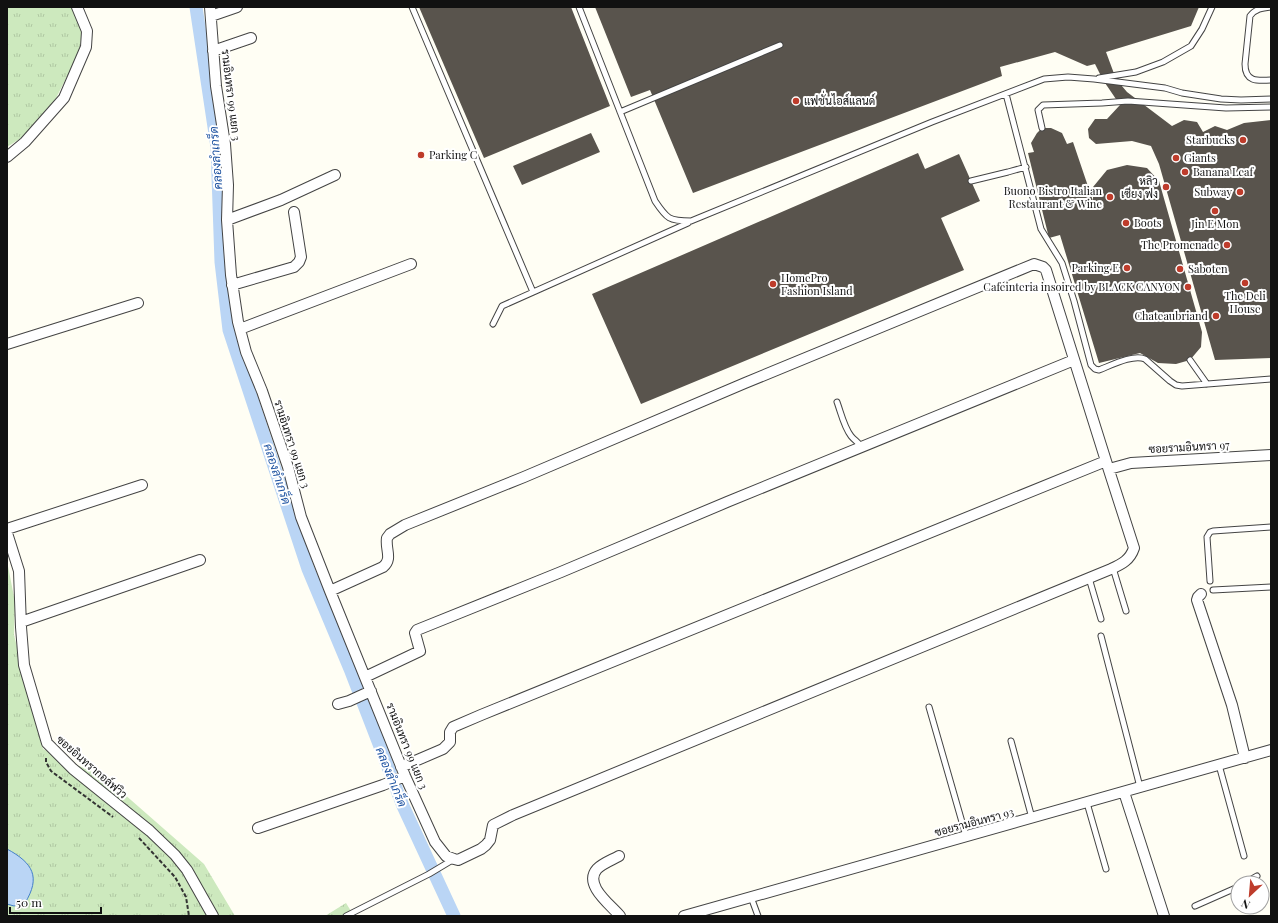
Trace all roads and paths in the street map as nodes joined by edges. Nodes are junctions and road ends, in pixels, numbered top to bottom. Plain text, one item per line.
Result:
1 (77, 7) edge
2 (237, 7) edge
3 (412, 7) edge
4 (579, 7) edge
5 (1212, 7) edge
6 (1271, 7) edge
7 (210, 12) edge
8 (251, 38) dead end
9 (780, 45) dead end
10 (213, 51) junction
11 (1094, 79) junction
12 (1271, 80) edge
13 (1006, 94) junction
14 (1271, 99) edge
15 (1271, 107) edge
16 (620, 112) junction
17 (1042, 128) dead end
18 (7, 157) edge
19 (1026, 167) junction
20 (336, 175) dead end
21 (971, 181) dead end
22 (294, 212) dead end
23 (227, 220) junction
24 (690, 221) junction
25 (411, 264) dead end
26 (232, 285) junction
27 (533, 292) junction
28 (138, 303) dead end
29 (493, 324) dead end
30 (240, 329) junction
31 (7, 344) edge
32 (1074, 360) junction
33 (1190, 360) dead end
34 (1271, 379) edge
35 (1208, 384) junction
36 (837, 402) dead end
37 (862, 448) junction
38 (1271, 455) edge
39 (1107, 465) junction
40 (142, 485) dead end
41 (1271, 527) edge
42 (7, 529) edge
43 (7, 533) edge
44 (200, 560) dead end
45 (1113, 568) junction
46 (1089, 578) junction
47 (1210, 581) dead end
48 (1271, 587) edge
49 (1213, 590) dead end
50 (330, 591) junction
51 (1201, 594) dead end
52 (1126, 611) dead end
53 (1101, 619) dead end
54 (21, 622) junction
55 (1101, 636) dead end
56 (365, 677) junction
57 (368, 693) junction
58 (338, 704) dead end
59 (929, 707) dead end
60 (1011, 742) dead end
61 (47, 743) junction
62 (1271, 750) edge
63 (1245, 758) junction
64 (1219, 764) junction
65 (401, 774) junction
66 (1140, 787) junction
67 (1124, 792) junction
68 (1087, 803) junction
69 (1032, 818) junction
70 (116, 819) dead end
71 (258, 828) dead end
72 (137, 836) dead end
73 (966, 836) junction
74 (619, 856) dead end
75 (1244, 856) dead end
76 (451, 861) junction
77 (1106, 869) dead end
78 (1230, 891) edge
79 (751, 897) junction
80 (1195, 906) dead end
81 (189, 916) edge
82 (213, 916) edge
83 (346, 916) edge
84 (620, 916) edge
85 (684, 916) edge
86 (758, 916) edge
87 (1164, 916) edge

1 - 18 street
2 - 7 street
3 - 27 lane
4 - 16 lane
5 - 11 lane
6 - 12 lane
7 - 10 street, รามอินทรา 99 แยก 3
8 - 10 street
9 - 16 lane
10 - 23 street, รามอินทรา 99 แยก 3
11 - 13 lane
11 - 14 lane
13 - 19 lane
13 - 24 lane
15 - 17 lane
16 - 24 lane
19 - 21 lane
19 - 35 lane
20 - 23 street
22 - 26 street
23 - 26 street, รามอินทรา 99 แยก 3
24 - 27 lane
25 - 30 street
26 - 30 street, รามอินทรา 99 แยก 3
27 - 29 lane
28 - 31 street
30 - 50 street, รามอินทรา 99 แยก 3
32 - 37 street
32 - 39 street
32 - 50 street
33 - 35 lane
34 - 35 lane
36 - 37 lane
37 - 56 street
38 - 39 street, ซอยรามอินทรา 97
39 - 45 street
39 - 65 street, ซอยรามอินทรา 97
40 - 42 street
41 - 47 lane
43 - 54 street, ซอยอินทรากอล์ฟวิว
44 - 54 street
45 - 46 street
45 - 52 lane
46 - 53 lane
46 - 76 street
48 - 49 lane
50 - 56 street, รามอินทรา 99 แยก 3
51 - 63 street
54 - 61 street, ซอยอินทรากอล์ฟวิว
55 - 66 lane
56 - 57 street, รามอินทรา 99 แยก 3
57 - 58 street
57 - 65 street, รามอินทรา 99 แยก 3
59 - 73 lane
60 - 69 lane
61 - 70 path
61 - 82 street, ซอยอินทรากอล์ฟวิว
62 - 63 street, ซอยรามอินทรา 93
63 - 64 street, ซอยรามอินทรา 93
64 - 66 street, ซอยรามอินทรา 93
64 - 75 lane
65 - 71 street
65 - 76 street, รามอินทรา 99 แยก 3
66 - 67 street, ซอยรามอินทรา 93
67 - 68 street, ซอยรามอินทรา 93
67 - 87 street
68 - 69 street, ซอยรามอินทรา 93
68 - 77 lane
69 - 73 street, ซอยรามอินทรา 93
72 - 81 path
73 - 79 street, ซอยรามอินทรา 93
74 - 84 street
76 - 83 lane
78 - 80 lane
79 - 85 street, ซอยรามอินทรา 93
79 - 86 lane

